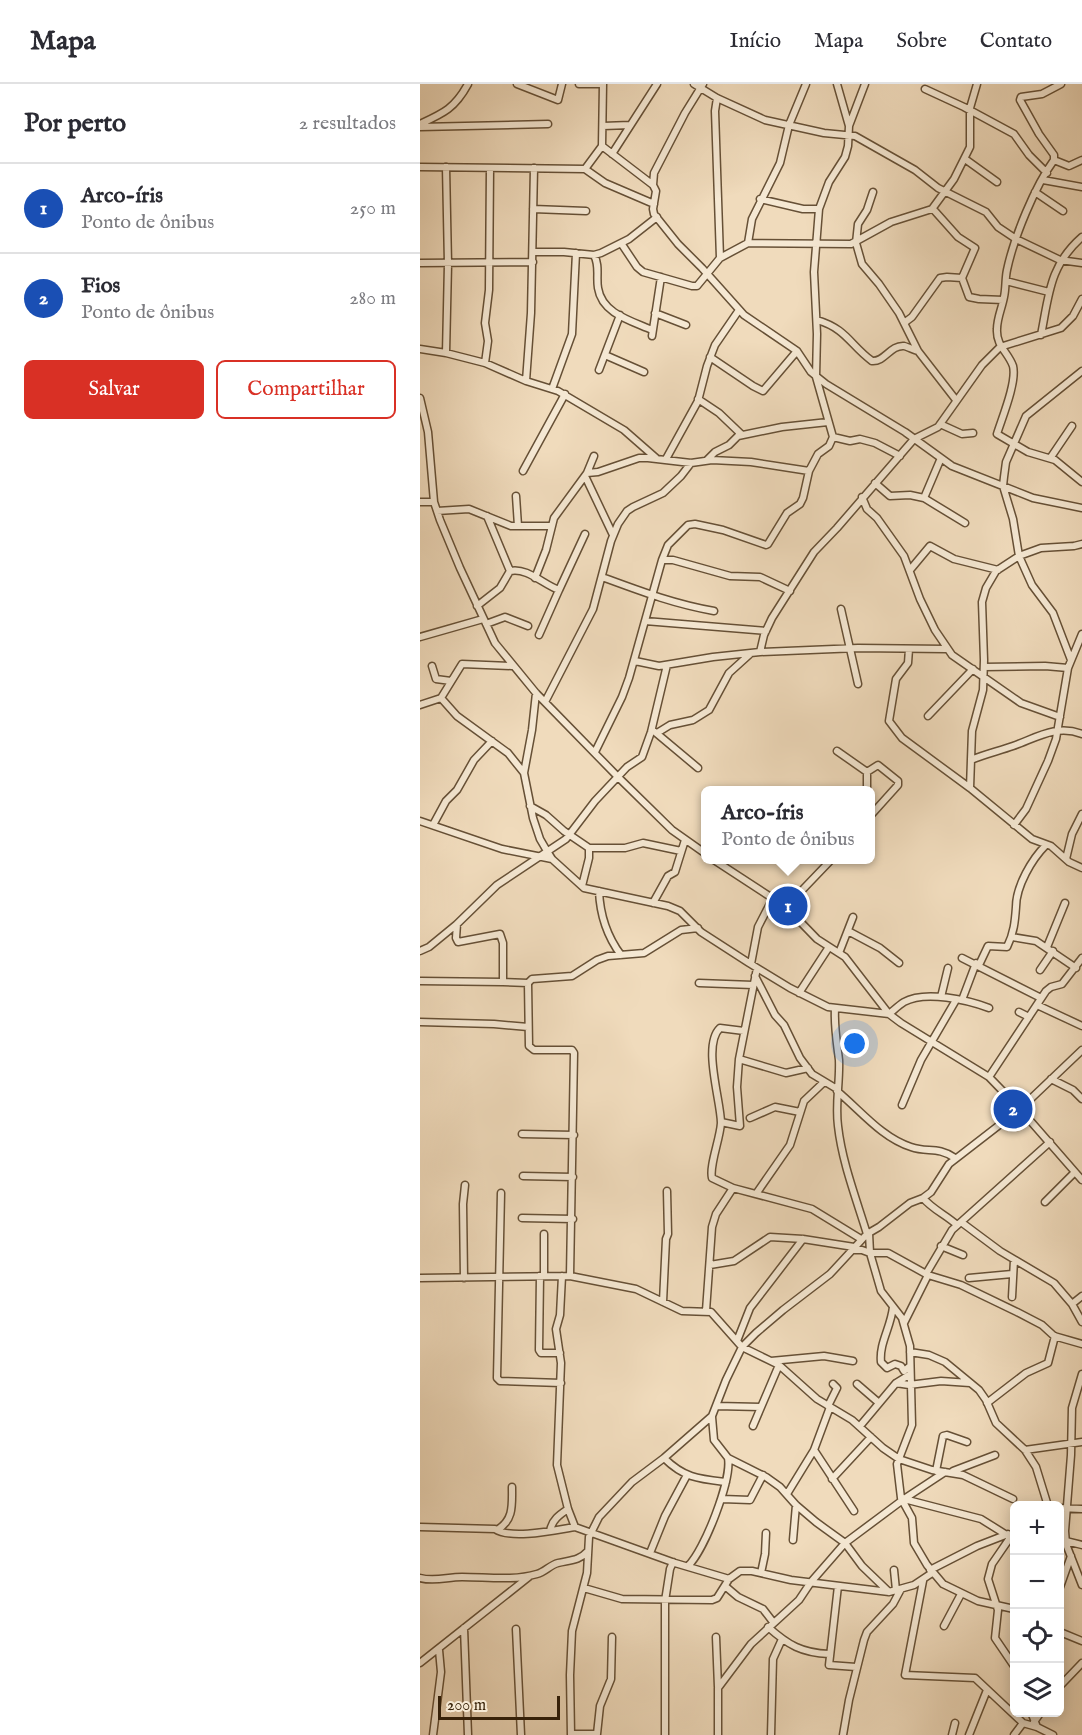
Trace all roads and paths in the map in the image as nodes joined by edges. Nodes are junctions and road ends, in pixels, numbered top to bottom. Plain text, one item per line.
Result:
1 (468, 84) edge
2 (517, 84) edge
3 (562, 84) edge
4 (579, 84) edge
5 (657, 84) edge
6 (806, 84) edge
7 (865, 84) edge
8 (976, 84) edge
9 (1060, 84) edge
10 (699, 85) edge
11 (838, 85) edge
12 (925, 89) dead end
13 (717, 98) junction
14 (970, 112) junction
15 (548, 124) dead end
16 (420, 125) edge
17 (630, 125) junction
18 (789, 125) junction
19 (603, 126) junction
20 (849, 130) junction
21 (602, 146) junction
22 (612, 154) junction
23 (965, 159) junction
24 (1054, 160) junction
25 (1082, 160) edge
26 (420, 167) edge
27 (446, 167) junction
28 (490, 168) junction
29 (534, 168) junction
30 (585, 169) junction
31 (1047, 173) junction
32 (1043, 180) junction
33 (997, 182) dead end
34 (653, 185) junction
35 (1082, 187) edge
36 (873, 192) dead end
37 (944, 192) junction
38 (1035, 192) junction
39 (760, 199) junction
40 (654, 204) junction
41 (533, 209) junction
42 (819, 209) junction
43 (933, 209) junction
44 (586, 211) dead end
45 (1063, 211) dead end
46 (657, 217) junction
47 (1082, 237) edge
48 (1016, 239) junction
49 (621, 243) junction
50 (748, 243) junction
51 (856, 243) junction
52 (815, 245) junction
53 (534, 252) junction
54 (576, 252) junction
55 (594, 255) junction
56 (720, 258) junction
57 (1060, 260) junction
58 (533, 262) junction
59 (420, 263) edge
60 (489, 263) junction
61 (1082, 263) edge
62 (448, 264) junction
63 (712, 267) junction
64 (702, 268) junction
65 (707, 275) junction
66 (661, 277) junction
67 (962, 278) junction
68 (1006, 281) junction
69 (1049, 292) junction
70 (1082, 299) edge
71 (1003, 300) junction
72 (739, 310) junction
73 (655, 313) junction
74 (620, 315) junction
75 (817, 320) junction
76 (904, 323) junction
77 (686, 325) dead end
78 (1041, 335) junction
79 (1000, 347) junction
80 (420, 349) edge
81 (797, 351) junction
82 (918, 351) junction
83 (446, 352) junction
84 (605, 355) junction
85 (710, 357) junction
86 (486, 363) junction
87 (599, 370) dead end
88 (1082, 371) edge
89 (644, 372) dead end
90 (816, 377) junction
91 (526, 381) junction
92 (552, 389) junction
93 (565, 394) junction
94 (420, 398) edge
95 (698, 399) junction
96 (956, 400) junction
97 (828, 422) junction
98 (940, 424) junction
99 (1072, 426) dead end
100 (973, 433) dead end
101 (742, 435) junction
102 (833, 437) junction
103 (914, 439) junction
104 (1015, 443) junction
105 (594, 456) dead end
106 (900, 456) junction
107 (656, 458) junction
108 (941, 458) junction
109 (1051, 458) junction
110 (666, 459) junction
111 (707, 461) junction
112 (691, 463) junction
113 (524, 471) dead end
114 (808, 471) junction
115 (586, 475) junction
116 (1082, 482) edge
117 (875, 483) junction
118 (1003, 486) junction
119 (516, 496) dead end
120 (862, 497) junction
121 (924, 498) junction
122 (420, 502) edge
123 (434, 502) junction
124 (855, 506) junction
125 (867, 508) junction
126 (1082, 508) edge
127 (437, 511) junction
128 (487, 516) junction
129 (965, 522) dead end
130 (518, 526) junction
131 (550, 526) junction
132 (585, 534) dead end
133 (613, 535) junction
134 (1082, 544) edge
135 (1019, 555) junction
136 (662, 560) junction
137 (910, 570) junction
138 (998, 570) junction
139 (510, 571) junction
140 (602, 577) junction
141 (535, 578) junction
142 (559, 590) junction
143 (790, 591) junction
144 (652, 596) junction
145 (477, 606) junction
146 (841, 609) dead end
147 (714, 611) dead end
148 (645, 621) junction
149 (485, 622) junction
150 (528, 626) dead end
151 (766, 631) junction
152 (1082, 634) edge
153 (538, 635) dead end
154 (420, 637) edge
155 (849, 649) junction
156 (909, 649) junction
157 (946, 649) junction
158 (760, 652) junction
159 (750, 654) junction
160 (1071, 660) junction
161 (635, 661) junction
162 (667, 665) junction
163 (432, 666) dead end
164 (512, 666) junction
165 (984, 667) junction
166 (1068, 668) junction
167 (973, 669) junction
168 (983, 677) junction
169 (451, 681) junction
170 (858, 684) dead end
171 (536, 693) junction
172 (441, 698) junction
173 (545, 702) junction
174 (420, 705) edge
175 (928, 716) dead end
176 (1060, 717) junction
177 (1058, 730) junction
178 (654, 732) junction
179 (1082, 734) edge
180 (492, 741) junction
181 (837, 751) dead end
182 (595, 752) junction
183 (971, 760) junction
184 (698, 768) dead end
185 (867, 772) junction
186 (524, 773) junction
187 (618, 777) junction
188 (867, 786) edge
189 (970, 788) junction
190 (530, 806) junction
191 (875, 809) edge
192 (1082, 814) edge
193 (421, 823) edge
194 (433, 825) junction
195 (1014, 825) junction
196 (569, 835) junction
197 (540, 839) junction
198 (686, 840) junction
199 (1046, 845) junction
200 (589, 848) junction
201 (701, 851) edge
202 (547, 852) junction
203 (681, 852) junction
204 (536, 857) junction
205 (552, 859) junction
206 (1066, 859) junction
207 (720, 864) edge
208 (827, 864) edge
209 (1082, 868) edge
210 (582, 886) junction
211 (599, 891) junction
212 (773, 898) junction
213 (653, 903) junction
214 (1065, 903) dead end
215 (786, 906) junction
216 (852, 917) dead end
217 (457, 924) junction
218 (698, 928) junction
219 (848, 931) junction
220 (1012, 937) junction
221 (829, 947) junction
222 (1050, 949) junction
223 (420, 951) edge
224 (839, 953) junction
225 (621, 955) junction
226 (962, 958) dead end
227 (1080, 962) edge
228 (899, 963) dead end
229 (978, 964) junction
230 (754, 966) junction
231 (948, 968) dead end
232 (1040, 970) dead end
233 (755, 976) junction
234 (420, 981) edge
235 (503, 982) junction
236 (528, 983) junction
237 (699, 983) dead end
238 (753, 985) junction
239 (799, 993) junction
240 (941, 997) junction
241 (1041, 998) junction
242 (959, 1000) junction
243 (1036, 1005) junction
244 (989, 1008) dead end
245 (835, 1009) junction
246 (1019, 1012) dead end
247 (889, 1014) junction
248 (1029, 1017) junction
249 (420, 1022) edge
250 (1082, 1026) edge
251 (528, 1027) junction
252 (744, 1031) junction
253 (931, 1043) junction
254 (1082, 1050) edge
255 (739, 1059) junction
256 (808, 1068) junction
257 (989, 1077) junction
258 (1051, 1079) junction
259 (824, 1082) junction
260 (837, 1090) junction
261 (1082, 1099) edge
262 (902, 1105) dead end
263 (1020, 1109) junction
264 (800, 1112) junction
265 (750, 1119) dead end
266 (721, 1122) junction
267 (522, 1134) dead end
268 (573, 1135) junction
269 (1050, 1142) junction
270 (955, 1158) junction
271 (1076, 1172) junction
272 (524, 1176) dead end
273 (573, 1177) junction
274 (1082, 1180) edge
275 (465, 1185) dead end
276 (733, 1188) junction
277 (667, 1191) dead end
278 (501, 1192) dead end
279 (756, 1194) junction
280 (923, 1198) junction
281 (1045, 1202) dead end
282 (522, 1218) dead end
283 (573, 1220) junction
284 (959, 1224) junction
285 (868, 1233) junction
286 (544, 1234) dead end
287 (803, 1239) junction
288 (861, 1239) junction
289 (941, 1246) junction
290 (853, 1249) junction
291 (870, 1253) junction
292 (963, 1256) dead end
293 (1014, 1260) junction
294 (710, 1265) junction
295 (927, 1274) junction
296 (1012, 1274) junction
297 (500, 1275) junction
298 (542, 1276) junction
299 (562, 1276) junction
300 (570, 1276) junction
301 (420, 1278) edge
302 (464, 1278) junction
303 (969, 1278) dead end
304 (1082, 1296) edge
305 (1012, 1297) dead end
306 (663, 1302) junction
307 (1072, 1304) junction
308 (893, 1307) junction
309 (706, 1311) junction
310 (1082, 1322) edge
311 (904, 1323) junction
312 (1055, 1336) junction
313 (737, 1341) junction
314 (1082, 1344) edge
315 (742, 1347) junction
316 (910, 1352) junction
317 (560, 1353) junction
318 (853, 1360) dead end
319 (770, 1361) junction
320 (779, 1365) junction
321 (910, 1365) junction
322 (1082, 1374) edge
323 (909, 1375) junction
324 (561, 1383) junction
325 (896, 1383) junction
326 (971, 1383) junction
327 (833, 1384) dead end
328 (857, 1384) dead end
329 (909, 1385) junction
330 (879, 1403) junction
331 (987, 1403) junction
332 (716, 1406) junction
333 (829, 1406) junction
334 (761, 1407) junction
335 (712, 1416) junction
336 (753, 1426) dead end
337 (860, 1426) junction
338 (871, 1437) junction
339 (967, 1442) dead end
340 (1082, 1442) edge
341 (1071, 1444) junction
342 (814, 1450) junction
343 (1025, 1450) junction
344 (995, 1455) dead end
345 (664, 1458) junction
346 (728, 1458) junction
347 (899, 1459) junction
348 (936, 1471) junction
349 (948, 1472) junction
350 (687, 1475) junction
351 (764, 1475) junction
352 (832, 1479) junction
353 (726, 1482) junction
354 (512, 1487) dead end
355 (787, 1494) junction
356 (722, 1499) junction
357 (1013, 1499) dead end
358 (903, 1500) junction
359 (1047, 1501) edge
360 (1064, 1501) edge
361 (796, 1505) junction
362 (1064, 1508) edge
363 (568, 1509) junction
364 (1082, 1509) edge
365 (854, 1511) dead end
366 (1064, 1519) edge
367 (420, 1527) edge
368 (575, 1527) junction
369 (497, 1530) junction
370 (550, 1531) junction
371 (591, 1532) junction
372 (766, 1533) dead end
373 (1010, 1533) edge
374 (1005, 1534) junction
375 (1010, 1538) edge
376 (1064, 1539) edge
377 (793, 1540) dead end
378 (1066, 1542) junction
379 (845, 1543) junction
380 (1080, 1545) edge
381 (588, 1551) junction
382 (650, 1553) junction
383 (1070, 1555) junction
384 (673, 1562) junction
385 (688, 1566) junction
386 (894, 1570) dead end
387 (931, 1571) junction
388 (1064, 1572) edge
389 (761, 1573) junction
390 (531, 1575) junction
391 (420, 1578) edge
392 (729, 1579) junction
393 (923, 1580) junction
394 (811, 1582) junction
395 (1082, 1585) edge
396 (725, 1586) junction
397 (838, 1586) junction
398 (584, 1588) junction
399 (898, 1589) junction
400 (889, 1592) junction
401 (961, 1594) junction
402 (665, 1601) junction
403 (997, 1604) junction
404 (1010, 1608) edge
405 (771, 1625) junction
406 (944, 1626) dead end
407 (464, 1628) junction
408 (516, 1629) dead end
409 (1064, 1634) edge
410 (612, 1637) dead end
411 (716, 1637) dead end
412 (782, 1639) junction
413 (1082, 1641) edge
414 (438, 1650) junction
415 (829, 1654) junction
416 (1010, 1657) edge
417 (420, 1663) edge
418 (1082, 1663) edge
419 (856, 1667) junction
420 (1064, 1681) edge
421 (718, 1688) junction
422 (987, 1690) junction
423 (1033, 1717) edge
424 (1039, 1717) edge
425 (955, 1723) dead end
426 (1023, 1723) junction
427 (1036, 1724) junction
428 (434, 1735) edge
429 (468, 1735) edge
430 (521, 1735) edge
431 (571, 1735) edge
432 (665, 1735) edge
433 (718, 1735) edge
434 (771, 1735) edge
435 (843, 1735) edge
436 (952, 1735) edge
437 (969, 1735) edge
438 (1014, 1735) edge
439 (1053, 1735) edge

1 - 16 street
2 - 3 street
4 - 19 street
5 - 17 street
6 - 18 street
7 - 20 street
8 - 14 street
9 - 24 street
10 - 13 street
10 - 34 street
11 - 20 street
12 - 14 street
13 - 18 street
13 - 56 street
14 - 23 street
14 - 31 street
15 - 16 street
17 - 19 street
17 - 22 street
18 - 20 street
18 - 39 street
19 - 21 street
20 - 37 street
20 - 42 street
21 - 22 street
21 - 30 street
22 - 34 street
23 - 33 street
23 - 37 street
24 - 25 street
24 - 31 street
26 - 27 street
27 - 28 street
27 - 62 street
28 - 29 street
28 - 60 street
29 - 30 street
29 - 41 street
30 - 40 street
31 - 32 street
32 - 35 street
32 - 38 street
34 - 40 street
36 - 51 street
37 - 43 street
37 - 48 street
38 - 45 street
38 - 48 street
39 - 42 street
39 - 50 street
40 - 46 street
41 - 44 street
41 - 53 street
42 - 52 street
43 - 51 street
43 - 67 street
46 - 49 street
46 - 64 street
47 - 57 street
48 - 57 street
48 - 68 street
49 - 55 street
49 - 66 street
50 - 52 street
50 - 56 street
51 - 52 street
51 - 76 street
52 - 75 street
53 - 54 street
53 - 58 street
54 - 55 street
54 - 92 street
55 - 74 street
56 - 63 street
57 - 61 street
57 - 69 street
58 - 60 street
58 - 91 street
59 - 62 street
60 - 62 street
60 - 86 street
62 - 83 street
63 - 64 street
63 - 65 street
64 - 65 street
65 - 66 street
65 - 72 street
66 - 73 street
67 - 71 street
67 - 76 street
68 - 69 street
68 - 71 street
69 - 78 street
70 - 78 street
71 - 79 street
72 - 81 street
72 - 85 street
73 - 74 street
73 - 77 street
74 - 84 street
75 - 82 street
75 - 90 street
76 - 82 street
78 - 79 street
79 - 96 street
79 - 104 street
80 - 83 street
81 - 85 street
81 - 90 street
82 - 96 street
83 - 86 street
84 - 87 street
84 - 89 street
85 - 95 street
86 - 91 street
88 - 104 street
90 - 97 street
90 - 103 street
91 - 92 street
92 - 93 street
93 - 107 street
93 - 113 street
94 - 123 street
95 - 101 street
95 - 110 street
96 - 98 street
97 - 101 street
97 - 102 street
98 - 100 street
98 - 103 street
99 - 109 street
101 - 111 street
102 - 106 street
102 - 114 street
103 - 106 street
103 - 108 street
104 - 109 street
104 - 118 street
105 - 115 street
106 - 117 street
107 - 110 street
107 - 115 street
108 - 118 street
108 - 121 street
109 - 116 street
110 - 112 street
111 - 112 street
111 - 114 street
112 - 133 street
114 - 136 street
115 - 131 street
115 - 133 street
117 - 120 street
117 - 121 street
118 - 126 street
118 - 135 street
119 - 130 street
120 - 124 street
120 - 125 street
121 - 129 street
122 - 123 street
123 - 127 street
124 - 125 street
124 - 143 street
125 - 137 street
127 - 128 street
127 - 145 street
128 - 130 street
128 - 139 street
130 - 131 street
131 - 141 street
132 - 142 street
133 - 140 street
134 - 135 street
135 - 138 street
135 - 160 street
136 - 143 street
136 - 144 street
137 - 138 street
137 - 157 street
138 - 165 street
139 - 141 street
139 - 145 street
140 - 144 street
140 - 173 street
141 - 142 street
142 - 153 street
143 - 151 street
144 - 147 street
144 - 148 street
145 - 149 street
146 - 155 street
148 - 151 street
148 - 161 street
149 - 150 street
149 - 154 street
149 - 164 street
151 - 158 street
152 - 160 street
155 - 156 street
155 - 158 street
155 - 170 street
156 - 157 street
156 - 189 street
157 - 167 street
158 - 159 street
159 - 162 street
159 - 178 street
160 - 166 street
161 - 162 street
161 - 182 street
162 - 178 street
163 - 169 street
164 - 169 street
164 - 171 street
165 - 166 street
165 - 168 street
166 - 176 street
167 - 168 street
167 - 175 street
168 - 176 street
168 - 183 street
169 - 172 street
171 - 173 street
171 - 186 street
172 - 174 street
172 - 180 street
173 - 182 street
176 - 177 street
177 - 179 street
177 - 183 street
177 - 195 street
178 - 184 street
178 - 187 street
180 - 186 street
180 - 194 street
181 - 185 street
182 - 187 street
183 - 189 street
185 - 188 street
185 - 191 street
186 - 190 street
187 - 196 street
187 - 198 street
189 - 195 street
190 - 196 street
190 - 197 street
192 - 206 street
193 - 194 street
194 - 204 street
195 - 199 street
196 - 200 street
196 - 202 street
197 - 202 street
197 - 204 street
198 - 201 street
198 - 203 street
199 - 206 street
199 - 220 street
200 - 203 street
200 - 210 street
202 - 204 street
202 - 205 street
203 - 213 street
204 - 205 street
204 - 217 street
205 - 210 street
206 - 209 street
207 - 212 street
208 - 215 street
210 - 211 street
211 - 213 street
211 - 225 street
212 - 215 street
212 - 230 street
213 - 218 street
214 - 222 street
215 - 221 street
216 - 219 street
217 - 223 street
217 - 235 street
218 - 225 street
218 - 230 street
219 - 224 street
219 - 228 street
220 - 222 street
220 - 229 street
221 - 224 street
221 - 239 street
222 - 227 street
222 - 232 street
224 - 247 street
225 - 236 street
226 - 229 street
227 - 241 street
229 - 241 street
229 - 242 street
230 - 233 street
230 - 239 street
231 - 240 street
233 - 238 street
233 - 256 street
234 - 235 street
235 - 236 street
236 - 251 street
237 - 238 street
238 - 252 street
239 - 245 street
240 - 242 street
240 - 247 street
241 - 243 street
242 - 244 street
242 - 253 street
243 - 248 street
243 - 250 street
245 - 247 street
245 - 260 street
246 - 248 street
247 - 253 street
248 - 257 street
249 - 251 street
251 - 268 street
252 - 255 street
252 - 266 street
253 - 257 street
253 - 262 street
254 - 258 street
255 - 256 street
255 - 266 street
256 - 259 street
257 - 263 street
258 - 261 street
258 - 263 street
259 - 260 street
259 - 264 street
260 - 270 street
260 - 285 street
263 - 269 street
263 - 270 street
264 - 265 street
264 - 279 street
266 - 276 street
267 - 268 street
268 - 273 street
269 - 271 street
269 - 284 street
270 - 280 street
271 - 274 street
271 - 281 street
272 - 273 street
273 - 283 street
275 - 302 street
276 - 279 street
276 - 294 street
277 - 306 street
278 - 297 street
279 - 288 street
280 - 284 street
280 - 285 street
282 - 283 street
283 - 300 street
284 - 289 street
284 - 293 street
285 - 288 street
285 - 291 street
286 - 298 street
287 - 290 street
287 - 294 street
287 - 313 street
288 - 290 street
289 - 292 street
289 - 295 street
290 - 291 street
290 - 315 street
291 - 295 street
291 - 308 street
293 - 296 street
293 - 307 street
294 - 309 street
295 - 311 street
295 - 312 street
296 - 303 street
296 - 305 street
297 - 298 street
297 - 302 street
297 - 324 street
298 - 299 street
298 - 317 street
299 - 300 street
299 - 317 street
300 - 306 street
301 - 302 street
304 - 307 street
306 - 309 street
307 - 310 street
308 - 311 street
308 - 321 street
309 - 313 street
311 - 316 street
312 - 314 street
312 - 331 street
313 - 315 street
315 - 319 street
315 - 332 street
316 - 321 street
316 - 326 street
317 - 324 street
318 - 319 street
319 - 320 street
320 - 333 street
320 - 334 street
321 - 323 street
322 - 341 street
323 - 325 street
323 - 329 street
324 - 363 street
325 - 329 street
325 - 330 street
326 - 329 street
326 - 331 street
327 - 333 street
328 - 330 street
329 - 347 street
330 - 337 street
331 - 343 street
332 - 334 street
332 - 335 street
333 - 337 street
333 - 342 street
334 - 336 street
335 - 345 street
335 - 346 street
337 - 338 street
338 - 347 street
338 - 352 street
339 - 348 street
340 - 341 street
341 - 343 street
341 - 360 street
342 - 352 street
342 - 355 street
343 - 359 street
344 - 349 street
345 - 350 street
345 - 371 street
346 - 351 street
346 - 353 street
347 - 348 street
347 - 358 street
348 - 349 street
349 - 357 street
349 - 358 street
350 - 353 street
350 - 382 street
351 - 355 street
351 - 356 street
352 - 365 street
353 - 356 street
354 - 369 street
355 - 361 street
356 - 385 street
358 - 374 street
358 - 379 street
358 - 387 street
361 - 377 street
361 - 379 street
362 - 364 street
363 - 368 street
363 - 370 street
366 - 378 street
367 - 369 street
368 - 370 street
368 - 371 street
369 - 370 street
371 - 381 street
371 - 382 street
372 - 389 street
373 - 374 street
374 - 387 street
375 - 403 street
376 - 378 street
378 - 380 street
378 - 383 street
379 - 394 street
379 - 400 street
380 - 383 street
381 - 390 street
381 - 398 street
382 - 384 street
383 - 388 street
383 - 395 street
384 - 385 street
384 - 402 street
385 - 392 street
386 - 399 street
387 - 393 street
387 - 401 street
389 - 392 street
389 - 394 street
390 - 391 street
390 - 407 street
392 - 396 street
393 - 399 street
393 - 422 street
394 - 397 street
394 - 405 street
396 - 402 street
396 - 405 street
397 - 400 street
397 - 415 street
398 - 402 street
398 - 431 street
399 - 400 street
399 - 419 street
401 - 403 street
401 - 406 street
402 - 432 street
403 - 404 street
403 - 416 street
405 - 412 street
405 - 421 street
407 - 414 street
407 - 429 street
408 - 430 street
409 - 413 street
410 - 431 street
411 - 421 street
412 - 415 street
412 - 434 street
414 - 417 street
414 - 428 street
415 - 419 street
418 - 420 street
419 - 435 street
421 - 433 street
422 - 426 street
422 - 437 street
423 - 427 street
424 - 427 street
425 - 436 street
426 - 427 street
426 - 438 street
427 - 439 street

